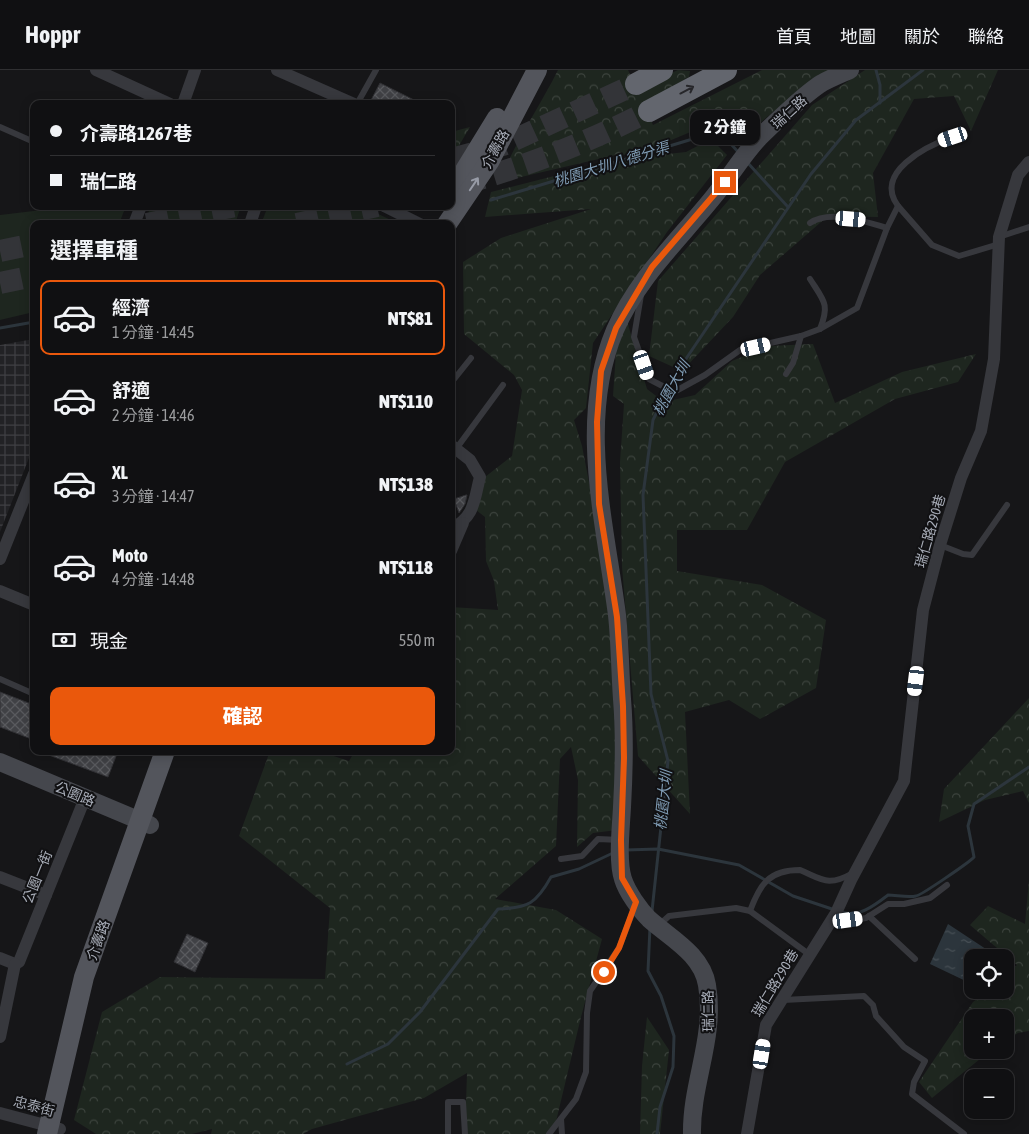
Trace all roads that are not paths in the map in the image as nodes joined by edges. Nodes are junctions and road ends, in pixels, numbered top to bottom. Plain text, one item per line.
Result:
1 (96, 70) edge
2 (195, 70) edge
3 (376, 70) edge
4 (522, 70) edge
5 (537, 70) edge
6 (662, 70) edge
7 (850, 70) edge
8 (280, 71) edge
9 (713, 73) edge
10 (636, 84) tunnel mouth
11 (161, 100) edge
12 (184, 100) edge
13 (347, 100) edge
14 (358, 100) edge
15 (649, 110) tunnel mouth
16 (0, 127) edge
17 (953, 137) dead end
18 (30, 140) edge
19 (1029, 162) edge
20 (455, 187) edge
21 (898, 206) junction
22 (392, 210) edge
23 (412, 220) edge
24 (449, 220) edge
25 (810, 223) dead end
26 (1029, 227) edge
27 (887, 228) junction
28 (999, 241) junction
29 (810, 279) dead end
30 (643, 284) junction
31 (820, 330) junction
32 (801, 336) junction
33 (471, 358) dead end
34 (786, 374) dead end
35 (455, 379) edge
36 (503, 385) dead end
37 (455, 446) edge
38 (455, 448) edge
39 (30, 484) edge
40 (1007, 505) dead end
41 (457, 526) edge
42 (940, 545) junction
43 (0, 559) edge
44 (0, 592) edge
45 (30, 603) edge
46 (0, 679) edge
47 (30, 692) edge
48 (165, 755) edge
49 (174, 755) edge
50 (0, 762) edge
51 (84, 798) junction
52 (145, 823) junction
53 (621, 840) junction
54 (561, 859) dead end
55 (856, 871) junction
56 (0, 877) edge
57 (947, 885) dead end
58 (46, 895) junction
59 (636, 902) junction
60 (750, 911) junction
61 (836, 913) junction
62 (869, 916) junction
63 (659, 925) junction
64 (810, 955) junction
65 (0, 958) edge
66 (915, 958) dead end
67 (15, 964) junction
68 (783, 1000) junction
69 (0, 1037) edge
70 (0, 1113) edge
71 (561, 1119) junction
72 (54, 1131) edge
73 (448, 1134) edge
74 (465, 1134) edge
75 (549, 1134) edge
76 (562, 1134) edge
77 (692, 1134) edge
78 (746, 1134) edge
79 (964, 1134) edge

1 - 11 street
2 - 12 street
3 - 14 lane
4 - 20 main road, 介壽路
24 -> 5 main road, 介壽路
6 - 10 highway
7 - 30 street, 瑞仁路
8 - 13 street
15 -> 9 highway
16 - 18 lane
17 - 21 lane
19 - 28 street, 瑞仁路290巷
21 - 27 lane
21 - 28 lane
22 - 23 street
25 - 27 lane
26 - 28 lane
27 - 31 lane
28 - 42 street, 瑞仁路290巷
29 - 31 lane
30 - 32 lane
30 - 53 street, 瑞仁路
31 - 32 lane
32 - 34 lane
33 - 35 lane
36 - 37 lane
38 - 41 street
39 - 43 street
40 - 42 lane
42 - 55 street, 瑞仁路290巷
44 - 45 street
46 - 47 lane
48 - 52 main road, 介壽路
49 - 52 main road, 介壽路
50 - 51 street, 公園路
51 - 52 street, 公園路
51 - 58 street, 公園一街
52 - 72 main road, 介壽路
53 - 54 lane
53 - 59 street, 瑞仁路
55 - 60 lane
55 - 61 street, 瑞仁路290巷
56 - 58 street
57 - 62 lane
58 - 67 street, 公園一街
59 - 63 street, 瑞仁路
59 - 71 lane
60 - 63 lane
60 - 64 lane
61 - 62 lane
61 - 64 street, 瑞仁路290巷
62 - 66 lane
63 - 77 street, 瑞仁路
64 - 68 street, 瑞仁路290巷
65 - 67 street
67 - 69 street, 公園一街
68 - 78 street, 瑞仁路290巷
68 - 79 lane
70 - 72 street, 忠泰街
71 - 75 lane
71 - 76 lane
73 - 74 lane

